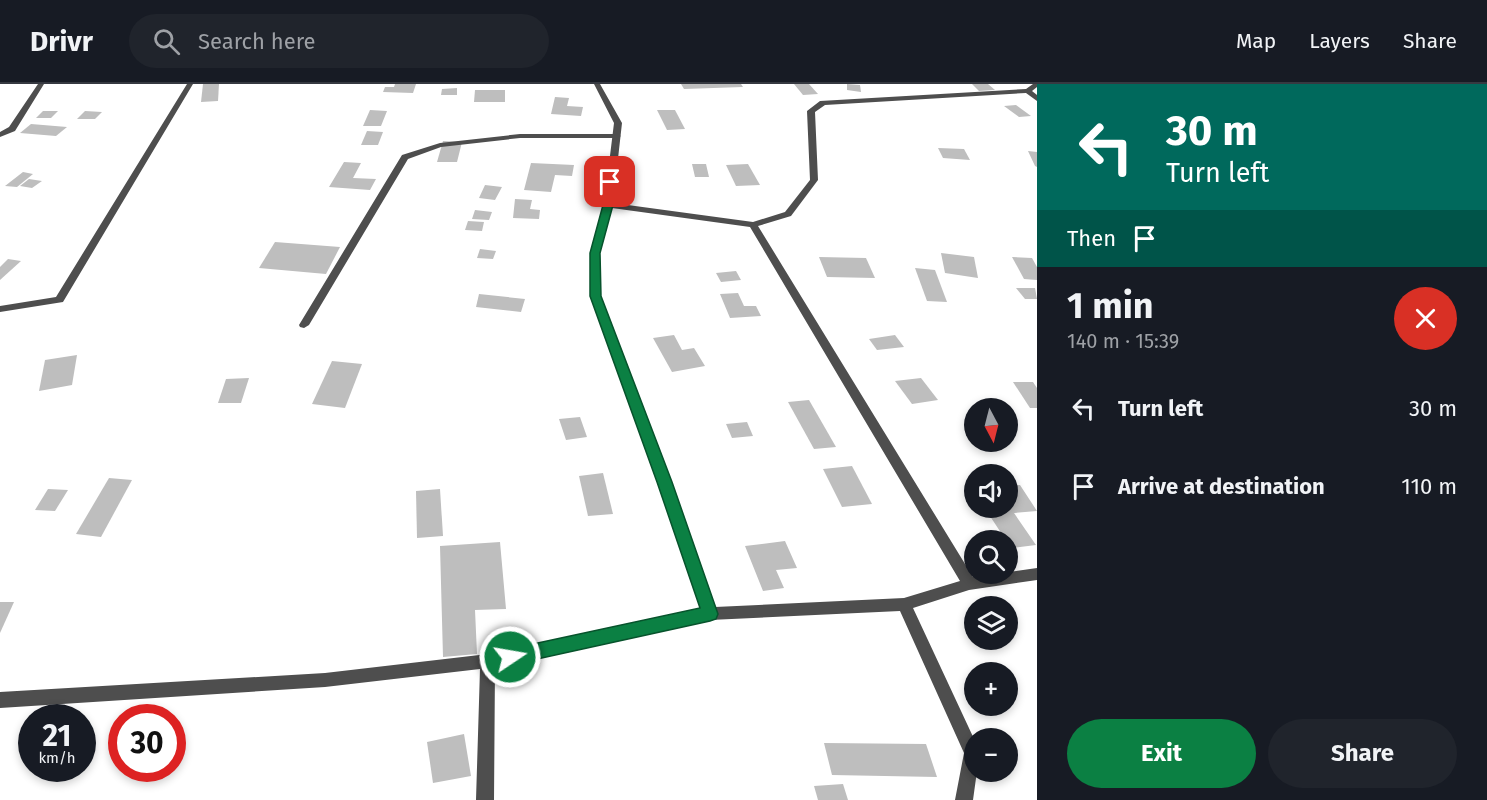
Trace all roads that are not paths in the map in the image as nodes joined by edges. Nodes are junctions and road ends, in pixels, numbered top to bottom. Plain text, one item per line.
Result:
1 (41, 84) edge
2 (190, 84) edge
3 (597, 84) edge
4 (1037, 84) edge
5 (1028, 92) junction
6 (1037, 99) edge
7 (0, 135) edge
8 (616, 136) junction
9 (608, 205) junction
10 (753, 225) junction
11 (0, 309) edge
12 (304, 325) dead end
13 (1037, 573) edge
14 (964, 576) edge
15 (1018, 576) edge
16 (969, 584) edge
17 (904, 604) junction
18 (710, 614) junction
19 (488, 661) junction
20 (0, 700) edge
21 (485, 800) edge
22 (964, 800) edge

1 - 7 street
2 - 11 street
3 - 8 street
4 - 5 street
5 - 6 street
5 - 10 street
8 - 9 street
8 - 12 street
9 - 10 street
9 - 18 street
10 - 14 street
13 - 15 street
16 - 17 street
17 - 18 street
17 - 22 street
18 - 19 street
19 - 20 street
19 - 21 street

